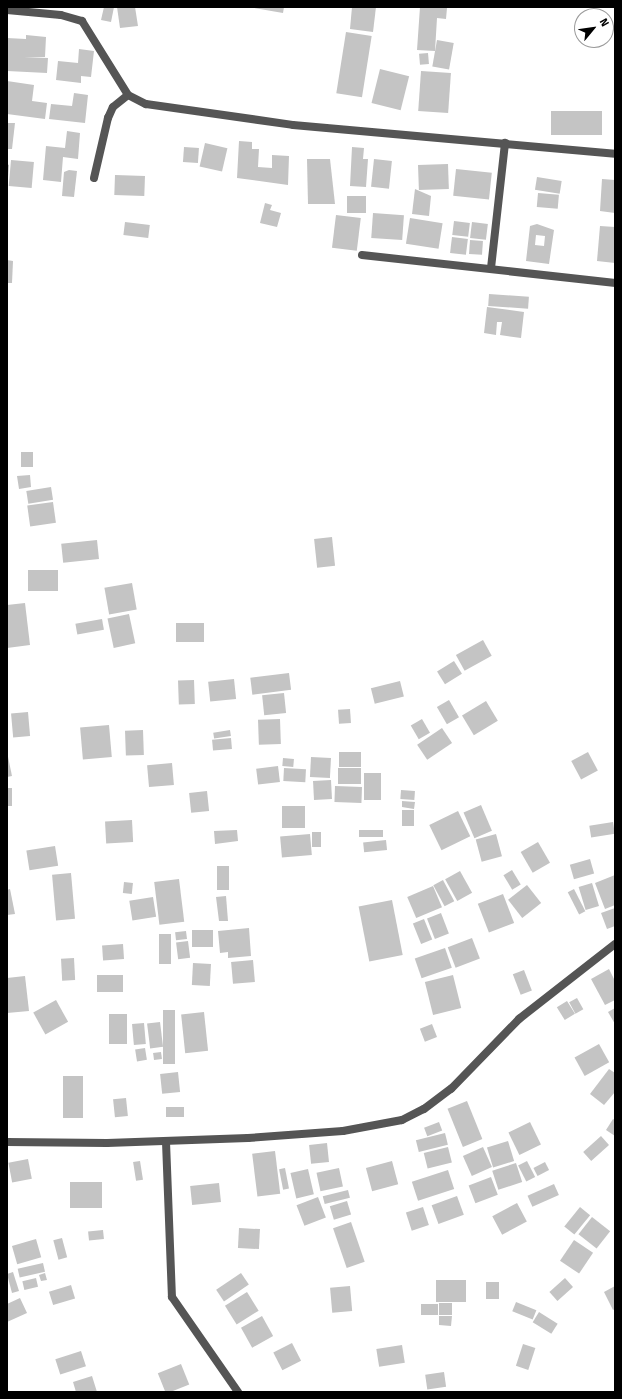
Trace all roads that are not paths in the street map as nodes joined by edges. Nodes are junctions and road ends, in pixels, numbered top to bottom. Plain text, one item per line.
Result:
1 (7, 10) edge
2 (128, 95) junction
3 (505, 143) junction
4 (615, 154) edge
5 (94, 178) dead end
6 (362, 255) dead end
7 (491, 268) junction
8 (615, 283) edge
9 (615, 944) edge
10 (7, 1142) edge
11 (166, 1142) junction
12 (238, 1392) edge

1 - 2 street
2 - 3 street
2 - 5 street
3 - 4 street
3 - 7 street
6 - 7 street
7 - 8 street
9 - 11 street
10 - 11 street
11 - 12 street

